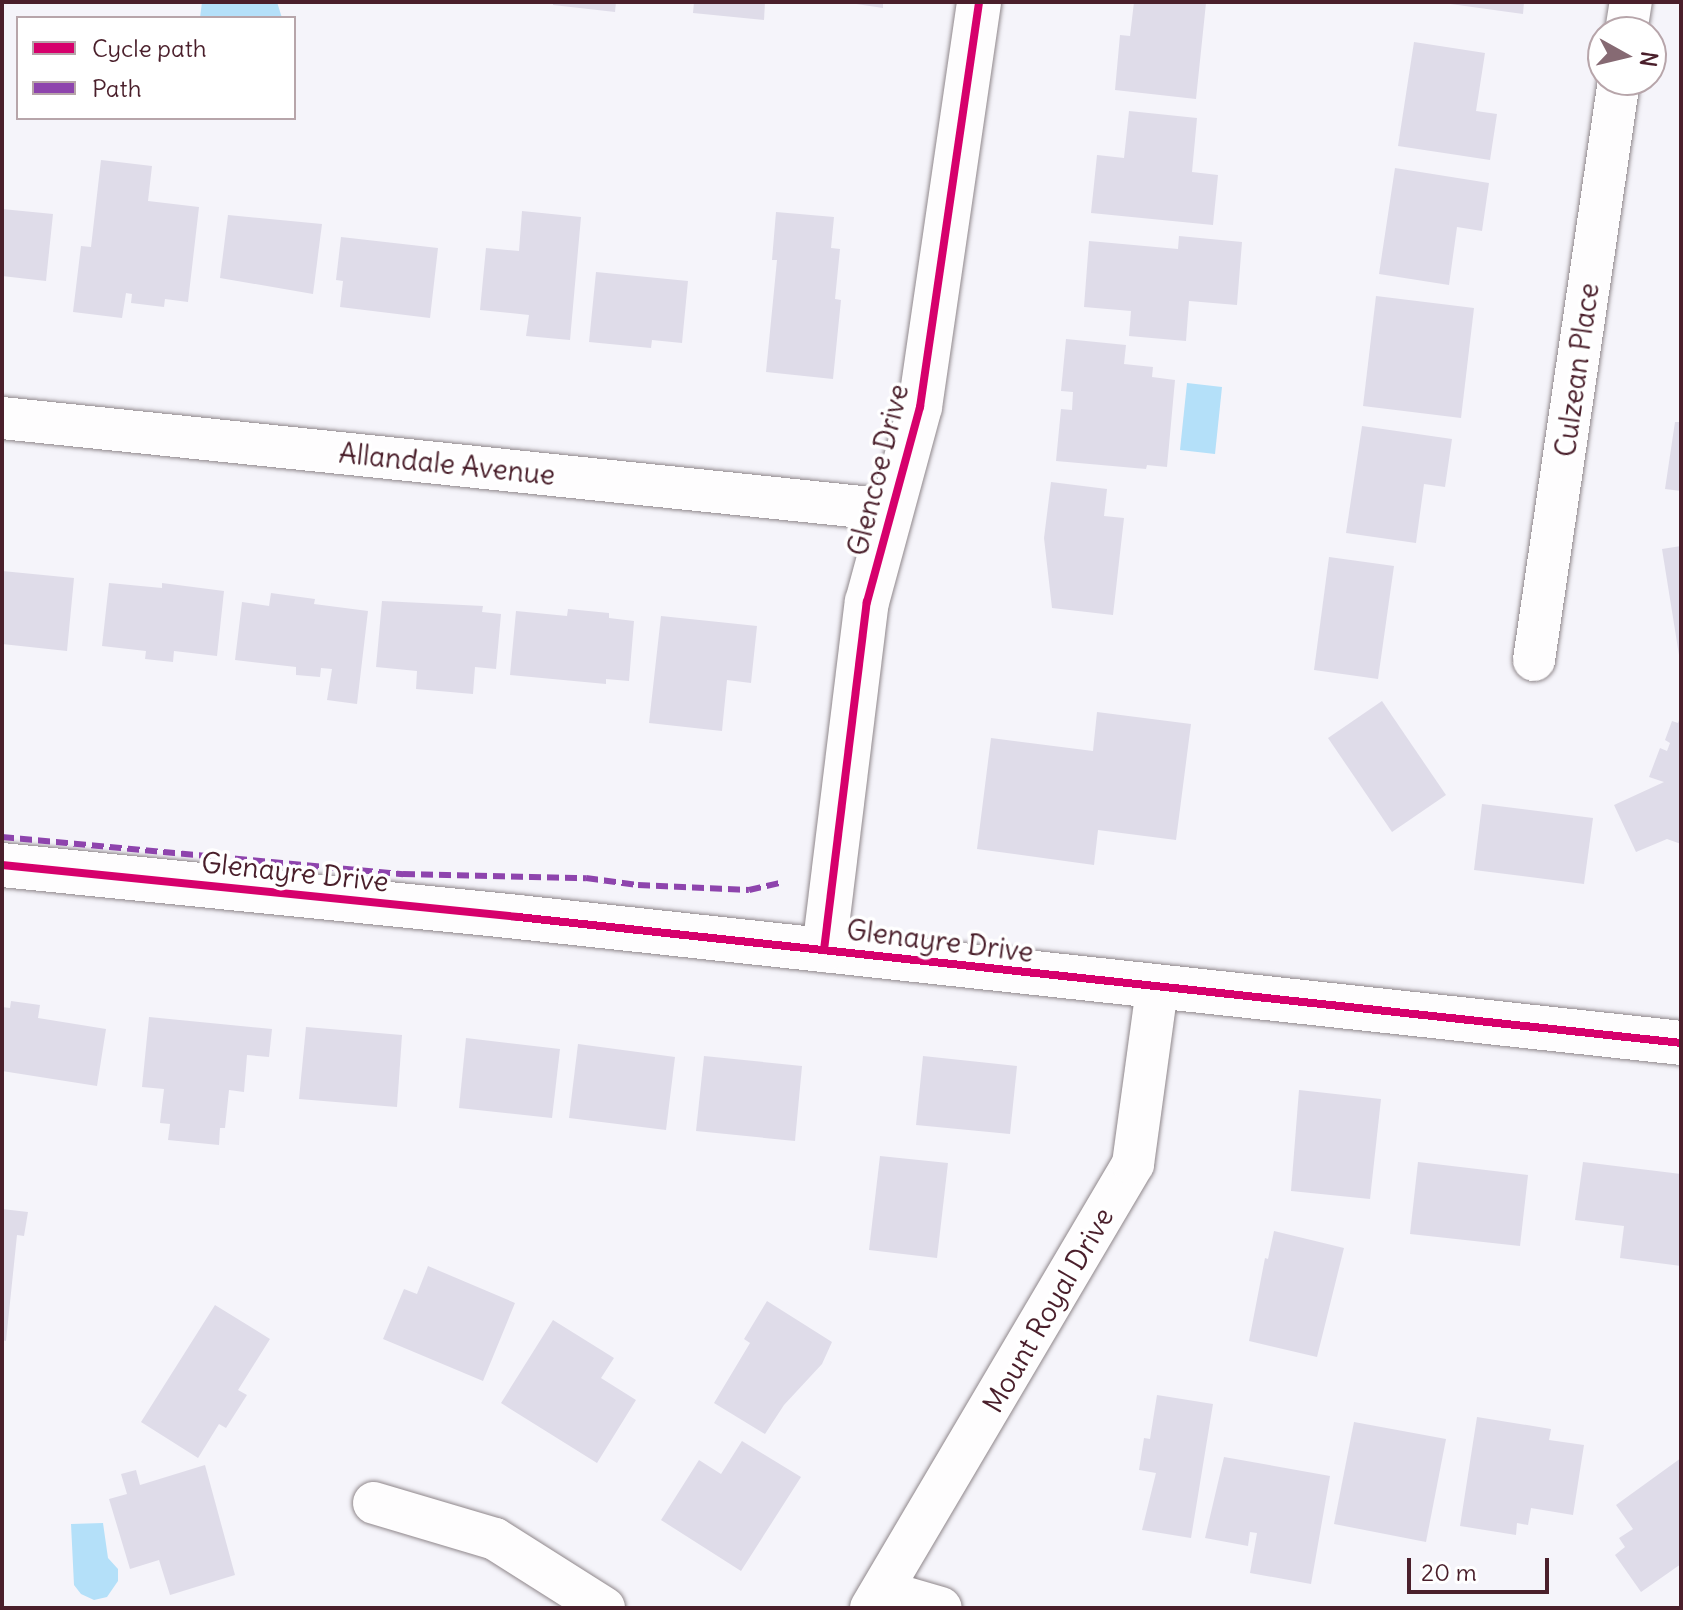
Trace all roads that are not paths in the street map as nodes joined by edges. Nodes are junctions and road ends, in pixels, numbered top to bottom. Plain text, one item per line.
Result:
1 (979, 2) edge
2 (1617, 96) edge
3 (2, 418) edge
4 (891, 510) junction
5 (1534, 660) dead end
6 (2, 865) edge
7 (824, 950) junction
8 (1157, 988) junction
9 (1681, 1043) edge
10 (374, 1503) dead end
11 (877, 1599) edge
12 (604, 1608) edge
13 (941, 1608) edge

1 - 4 street, Glencoe Drive
2 - 5 street, Culzean Place
3 - 4 street, Allandale Avenue
4 - 7 street, Glencoe Drive
6 - 7 street, Glenayre Drive
7 - 8 street, Glenayre Drive
8 - 9 street, Glenayre Drive
8 - 11 street, Mount Royal Drive
10 - 12 street
11 - 13 street

